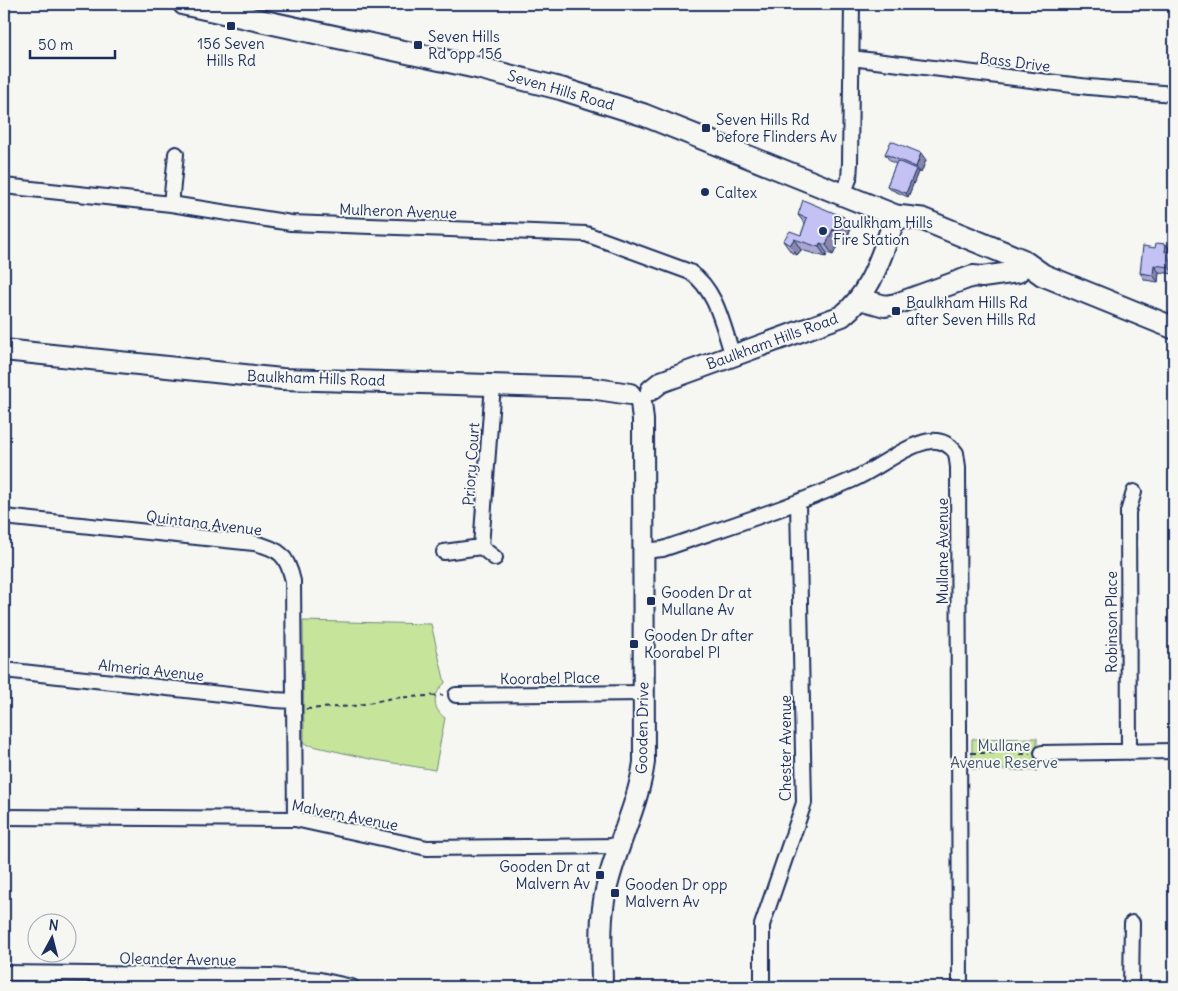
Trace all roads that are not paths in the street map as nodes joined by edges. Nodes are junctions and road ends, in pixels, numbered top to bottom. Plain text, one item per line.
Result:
1 (184, 4) edge
2 (852, 4) edge
3 (851, 58) junction
4 (1174, 94) edge
5 (176, 154) dead end
6 (4, 186) edge
7 (843, 194) junction
8 (171, 204) junction
9 (896, 216) junction
10 (1018, 272) junction
11 (1043, 275) junction
12 (860, 299) junction
13 (1174, 328) edge
14 (4, 350) edge
15 (733, 356) junction
16 (492, 384) junction
17 (641, 395) junction
18 (1134, 492) dead end
19 (798, 502) junction
20 (4, 517) edge
21 (481, 546) junction
22 (643, 551) junction
23 (444, 552) dead end
24 (495, 558) dead end
25 (4, 670) edge
26 (644, 693) junction
27 (456, 695) road end
28 (294, 705) junction
29 (1174, 751) edge
30 (1129, 752) junction
31 (1042, 753) dead end
32 (4, 817) edge
33 (294, 819) junction
34 (620, 846) junction
35 (1132, 924) dead end
36 (4, 973) edge
37 (352, 987) edge
38 (602, 987) edge
39 (762, 987) edge
40 (960, 987) edge
41 (1131, 987) edge

1 - 7 main road, Seven Hills Road
2 - 3 street
3 - 4 street, Bass Drive
3 - 7 street
5 - 8 street
6 - 8 street, Mulheron Avenue
7 - 9 main road, Seven Hills Road
8 - 15 street, Mulheron Avenue
9 - 10 main road, Seven Hills Road
9 - 11 main road, Seven Hills Road
9 - 12 street, Baulkham Hills Road
10 - 11 main road, Seven Hills Road
10 - 12 street
11 - 13 main road, Seven Hills Road
12 - 15 street, Baulkham Hills Road
14 - 16 street, Baulkham Hills Road
15 - 17 street, Baulkham Hills Road
16 - 17 street, Baulkham Hills Road
16 - 21 street, Priory Court
17 - 22 street, Gooden Drive
18 - 30 street, Robinson Place
19 - 22 street, Mullane Avenue
19 - 39 street, Chester Avenue
19 - 40 street, Mullane Avenue
20 - 28 street, Quintana Avenue
21 - 23 street
21 - 24 street
22 - 26 street, Gooden Drive
25 - 28 street, Almeria Avenue
26 - 27 street, Koorabel Place
26 - 34 street, Gooden Drive
28 - 33 street, Quintana Avenue
29 - 30 street
30 - 31 street
32 - 33 street, Malvern Avenue
33 - 34 street, Malvern Avenue
34 - 38 street, Gooden Drive
35 - 41 street
36 - 37 street, Oleander Avenue

